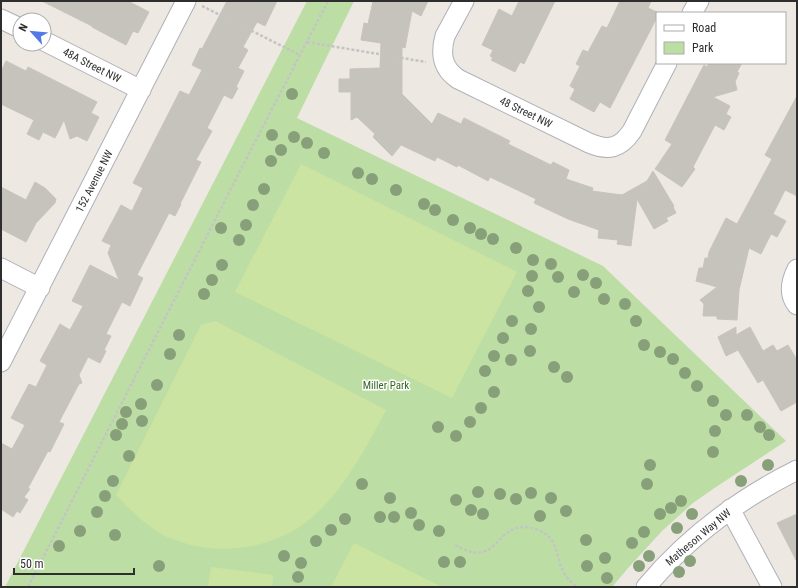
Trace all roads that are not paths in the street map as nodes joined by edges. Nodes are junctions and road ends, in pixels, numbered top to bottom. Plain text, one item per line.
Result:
1 (464, 1) edge
2 (699, 1) edge
3 (193, 3) edge
4 (693, 12) edge
5 (1, 19) edge
6 (12, 24) edge
7 (52, 45) edge
8 (666, 64) edge
9 (141, 90) junction
10 (1, 268) edge
11 (797, 269) edge
12 (40, 288) junction
13 (794, 301) edge
14 (1, 362) edge
15 (797, 470) edge
16 (730, 510) junction
17 (646, 587) edge
18 (772, 587) edge

1 - 8 street, 48 Street NW
2 - 4 street
3 - 9 street, 152 Avenue NW
5 - 6 street
7 - 9 street, 48A Street NW
9 - 12 street, 152 Avenue NW
10 - 12 street
11 - 13 street
12 - 14 street, 152 Avenue NW
15 - 16 street, Matheson Way NW
16 - 17 street, Matheson Way NW
16 - 18 street

